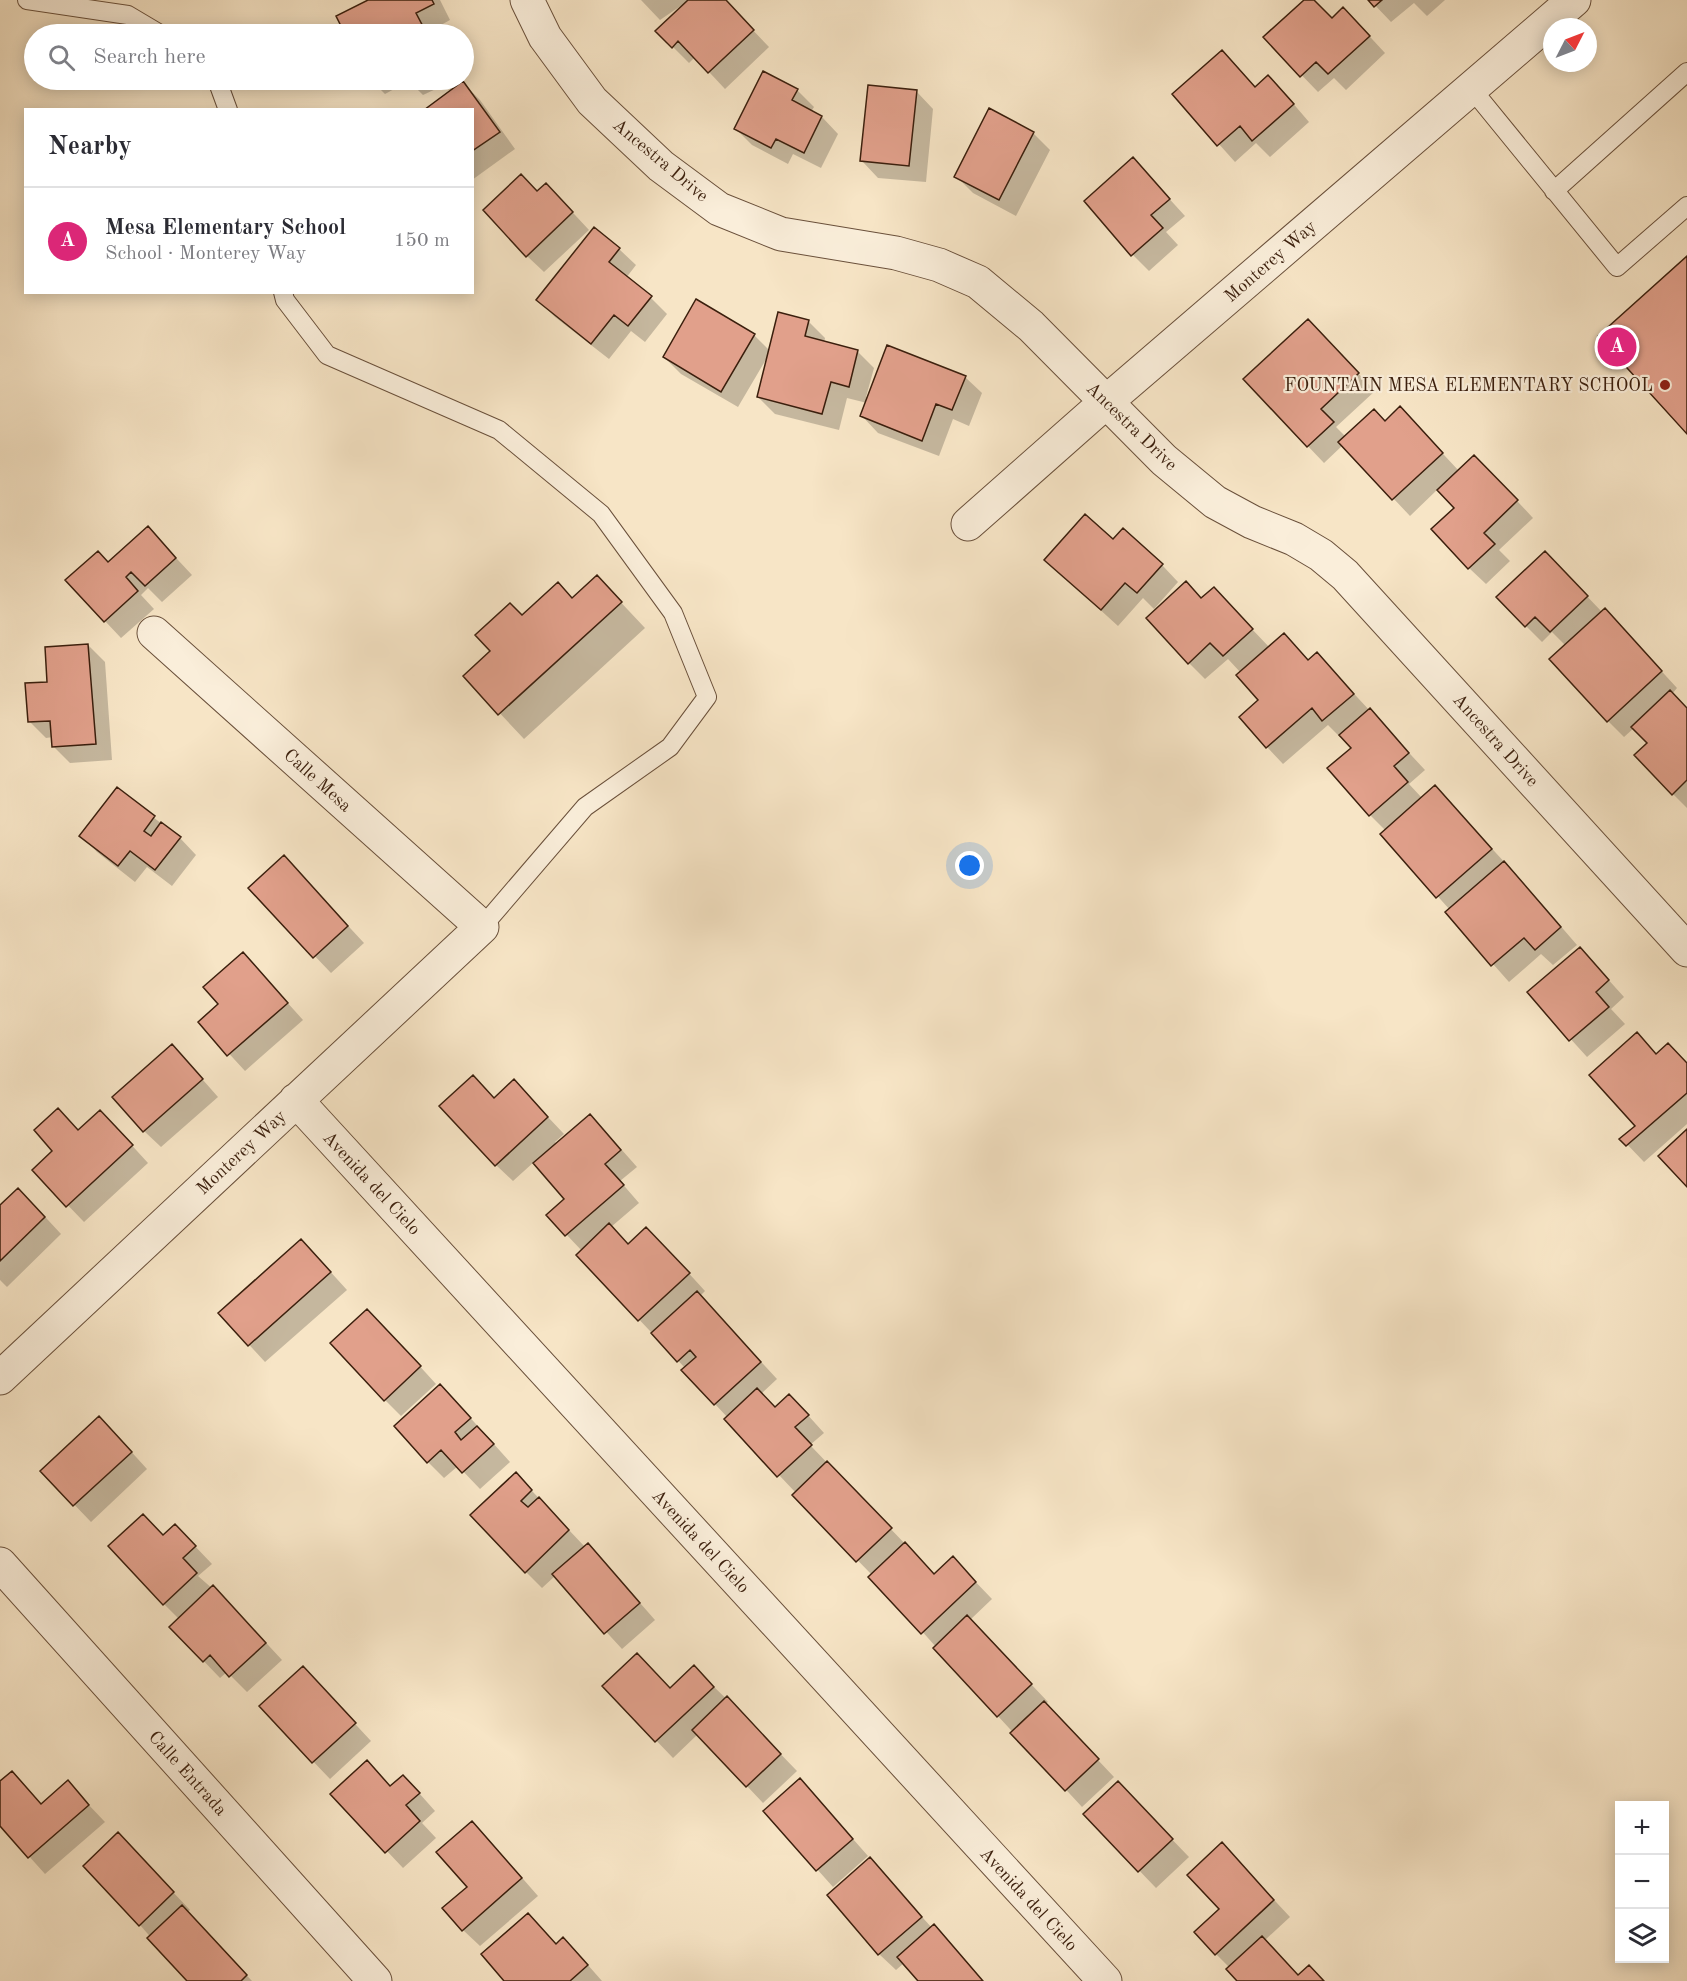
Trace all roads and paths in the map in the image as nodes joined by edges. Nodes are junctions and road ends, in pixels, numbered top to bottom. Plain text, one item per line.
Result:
1 (27, 0) edge
2 (526, 0) edge
3 (1574, 0) edge
4 (143, 24) edge
5 (1687, 72) edge
6 (1471, 88) junction
7 (221, 90) edge
8 (227, 108) edge
9 (1554, 191) junction
10 (1687, 206) edge
11 (284, 294) edge
12 (1106, 402) junction
13 (968, 524) dead end
14 (154, 633) dead end
15 (482, 927) junction
16 (1687, 950) edge
17 (296, 1100) junction
18 (0, 1378) edge
19 (0, 1564) edge
20 (375, 1981) edge
21 (1105, 1981) edge

1 - 4 lane
2 - 12 street, Ancestra Drive
3 - 6 street, Monterey Way
5 - 9 lane
6 - 9 lane
6 - 12 street, Monterey Way
7 - 8 lane
9 - 10 lane
11 - 15 lane
12 - 13 street, Monterey Way
12 - 16 street, Ancestra Drive
14 - 15 street, Calle Mesa
15 - 17 street, Monterey Way
17 - 18 street, Monterey Way
17 - 21 street, Avenida del Cielo
19 - 20 street, Calle Entrada

